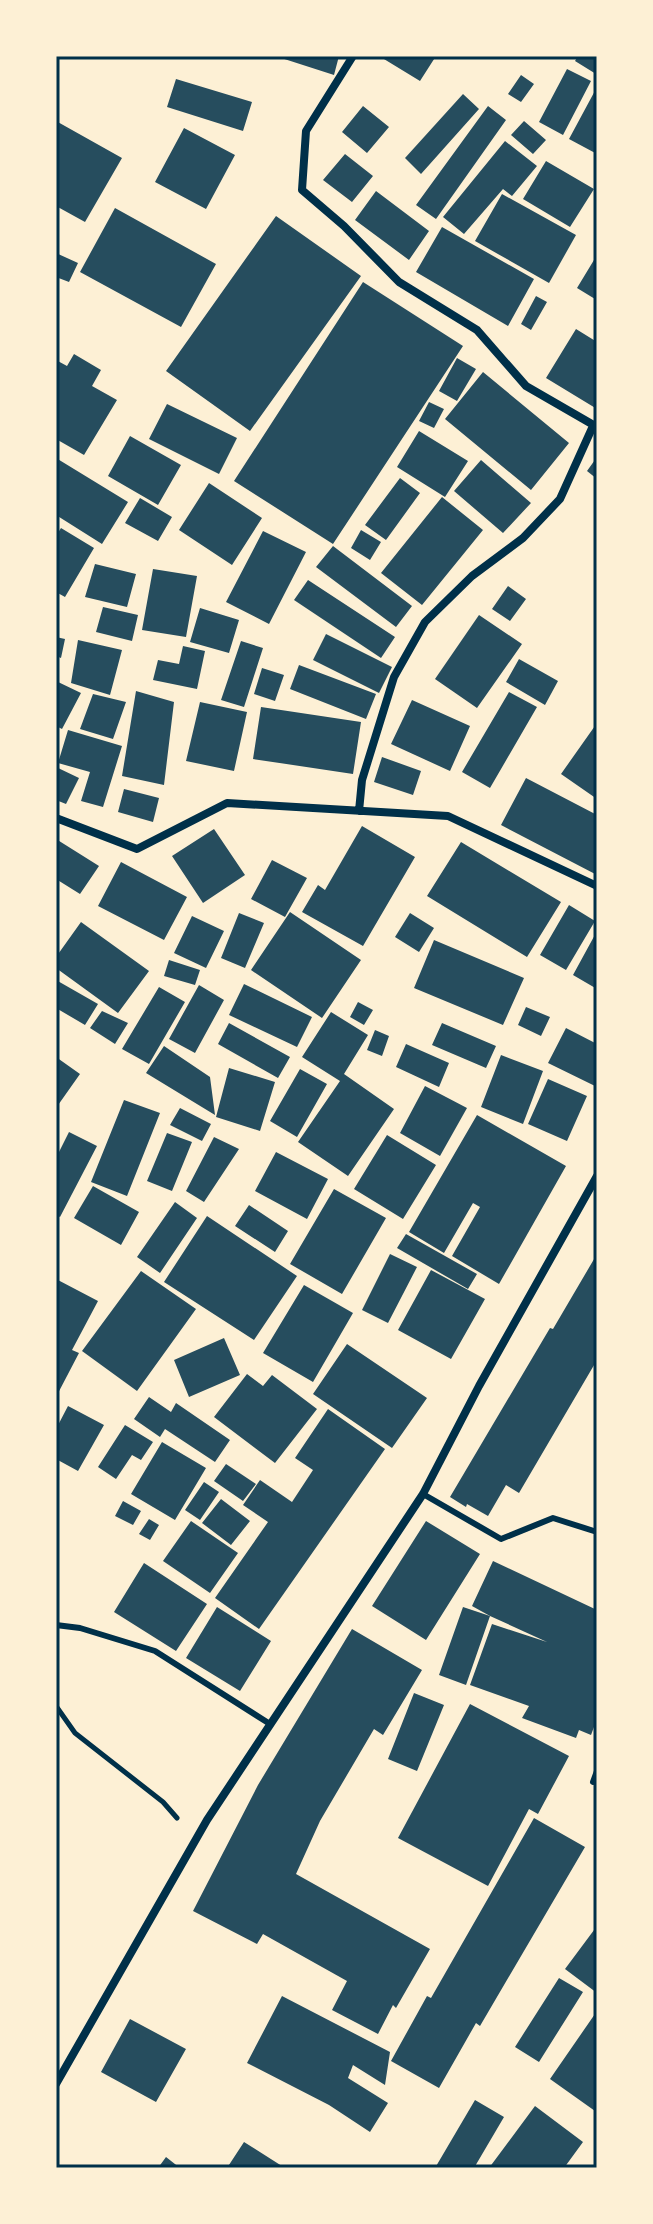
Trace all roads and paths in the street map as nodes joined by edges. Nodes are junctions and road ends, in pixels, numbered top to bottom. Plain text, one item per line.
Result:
1 (353, 56) edge
2 (595, 426) edge
3 (359, 811) junction
4 (56, 818) edge
5 (597, 886) edge
6 (597, 1176) edge
7 (423, 1494) junction
8 (597, 1532) edge
9 (56, 1625) edge
10 (56, 1706) edge
11 (270, 1724) junction
12 (597, 1771) edge
13 (593, 1782) dead end
14 (195, 1841) junction
15 (56, 2084) edge

1 - 2 street
2 - 3 street
3 - 4 street
3 - 5 street
6 - 7 street
7 - 8 lane
7 - 11 street
9 - 11 lane
10 - 14 path
11 - 14 street
12 - 13 lane
14 - 15 street

